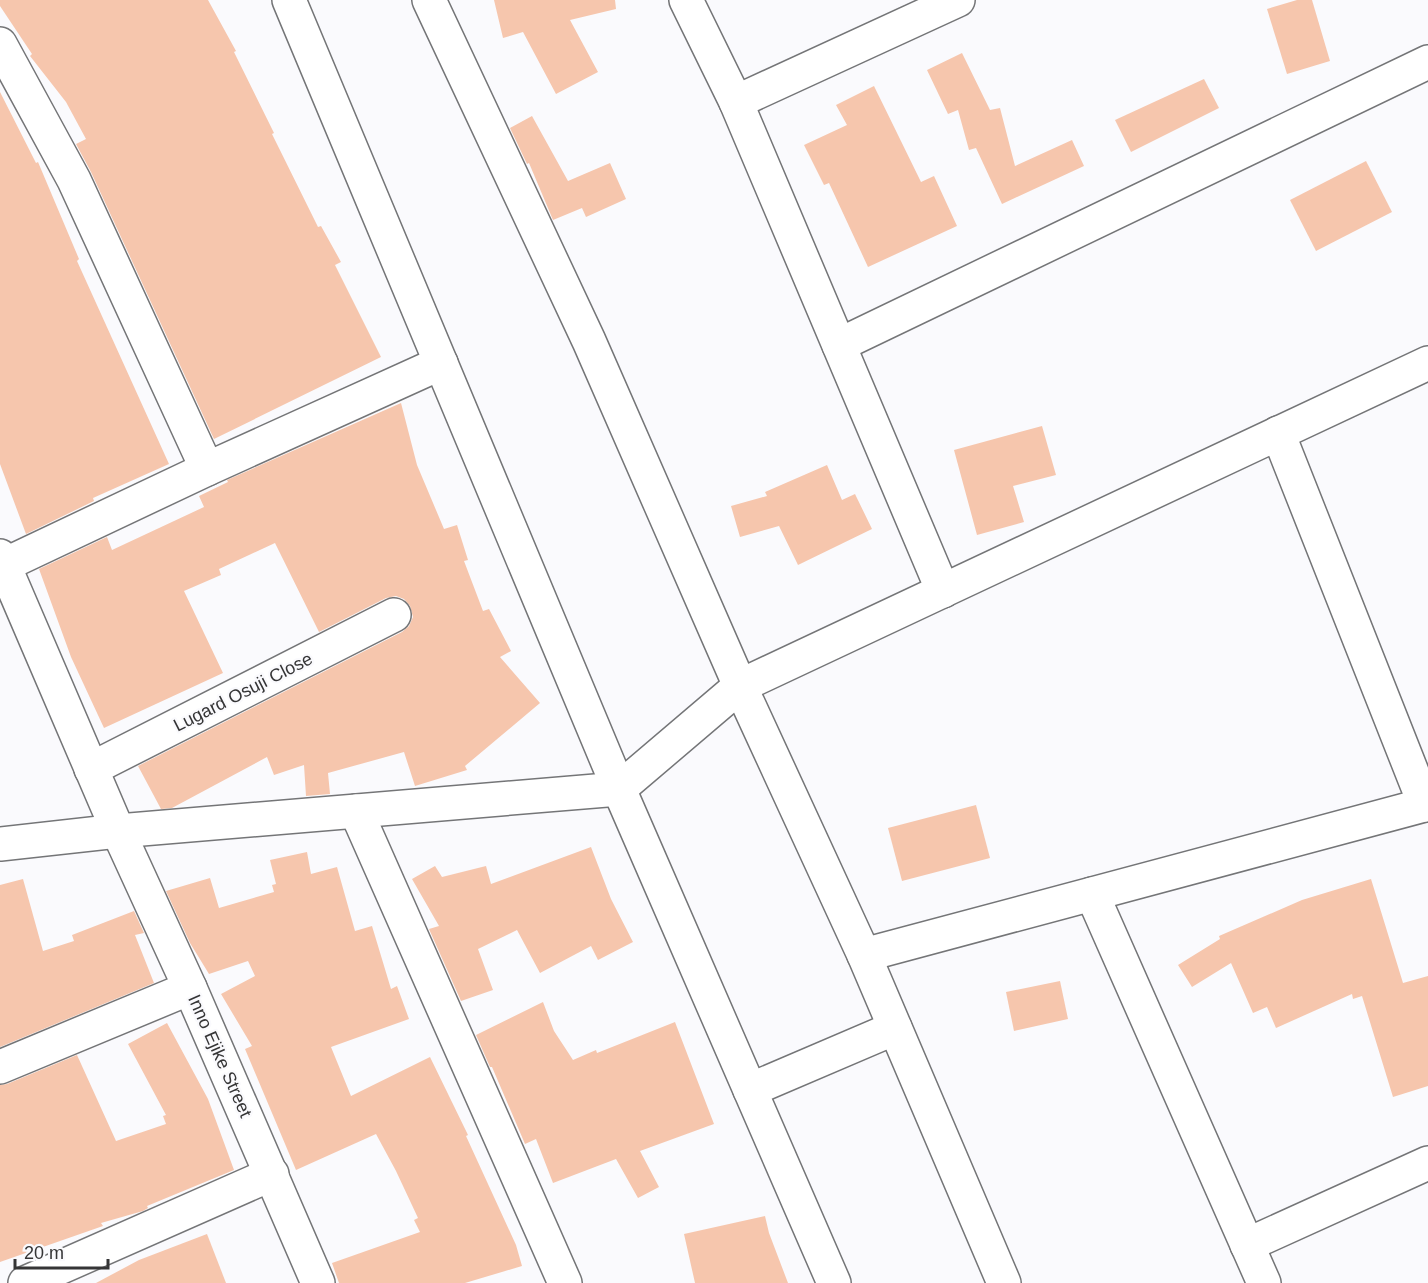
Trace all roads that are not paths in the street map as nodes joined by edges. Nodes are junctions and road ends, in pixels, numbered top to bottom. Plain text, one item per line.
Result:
1 (289, 0) edge
2 (429, 0) edge
3 (686, 0) edge
4 (958, 0) edge
5 (0, 44) edge
6 (1428, 62) edge
7 (736, 102) junction
8 (839, 345) junction
9 (441, 363) junction
10 (1428, 363) edge
11 (1278, 434) junction
12 (207, 469) junction
13 (2, 560) edge
14 (943, 591) junction
15 (10, 606) edge
16 (394, 615) dead end
17 (740, 686) junction
18 (91, 769) junction
19 (619, 789) junction
20 (1427, 804) edge
21 (356, 811) junction
22 (118, 831) junction
23 (0, 844) edge
24 (1092, 894) junction
25 (864, 955) junction
26 (190, 988) junction
27 (895, 1028) junction
28 (0, 1067) edge
29 (750, 1090) junction
30 (1428, 1164) edge
31 (272, 1174) junction
32 (1246, 1245) junction
33 (25, 1283) edge
34 (318, 1283) edge
35 (565, 1283) edge
36 (834, 1283) edge
37 (1004, 1283) edge
38 (1264, 1283) edge

1 - 9 street
2 - 17 street
3 - 7 street
4 - 7 street
5 - 12 street
6 - 8 street
7 - 8 street
8 - 14 street
9 - 12 street
9 - 19 street
10 - 11 street
11 - 14 street
11 - 20 street
12 - 13 street
13 - 15 street, Inno Ejike Street
14 - 17 street
15 - 18 street, Inno Ejike Street
16 - 18 street, Lugard Osuji Close
17 - 19 street
17 - 25 street
18 - 22 street, Inno Ejike Street
19 - 21 street
19 - 29 street
20 - 24 street
21 - 22 street
21 - 35 street
22 - 23 street
22 - 26 street, Inno Ejike Street
24 - 25 street
24 - 32 street
25 - 27 street
26 - 28 street
26 - 31 street, Inno Ejike Street
27 - 29 street
27 - 37 street
29 - 36 street
30 - 32 street
31 - 33 street
31 - 34 street, Inno Ejike Street
32 - 38 street

